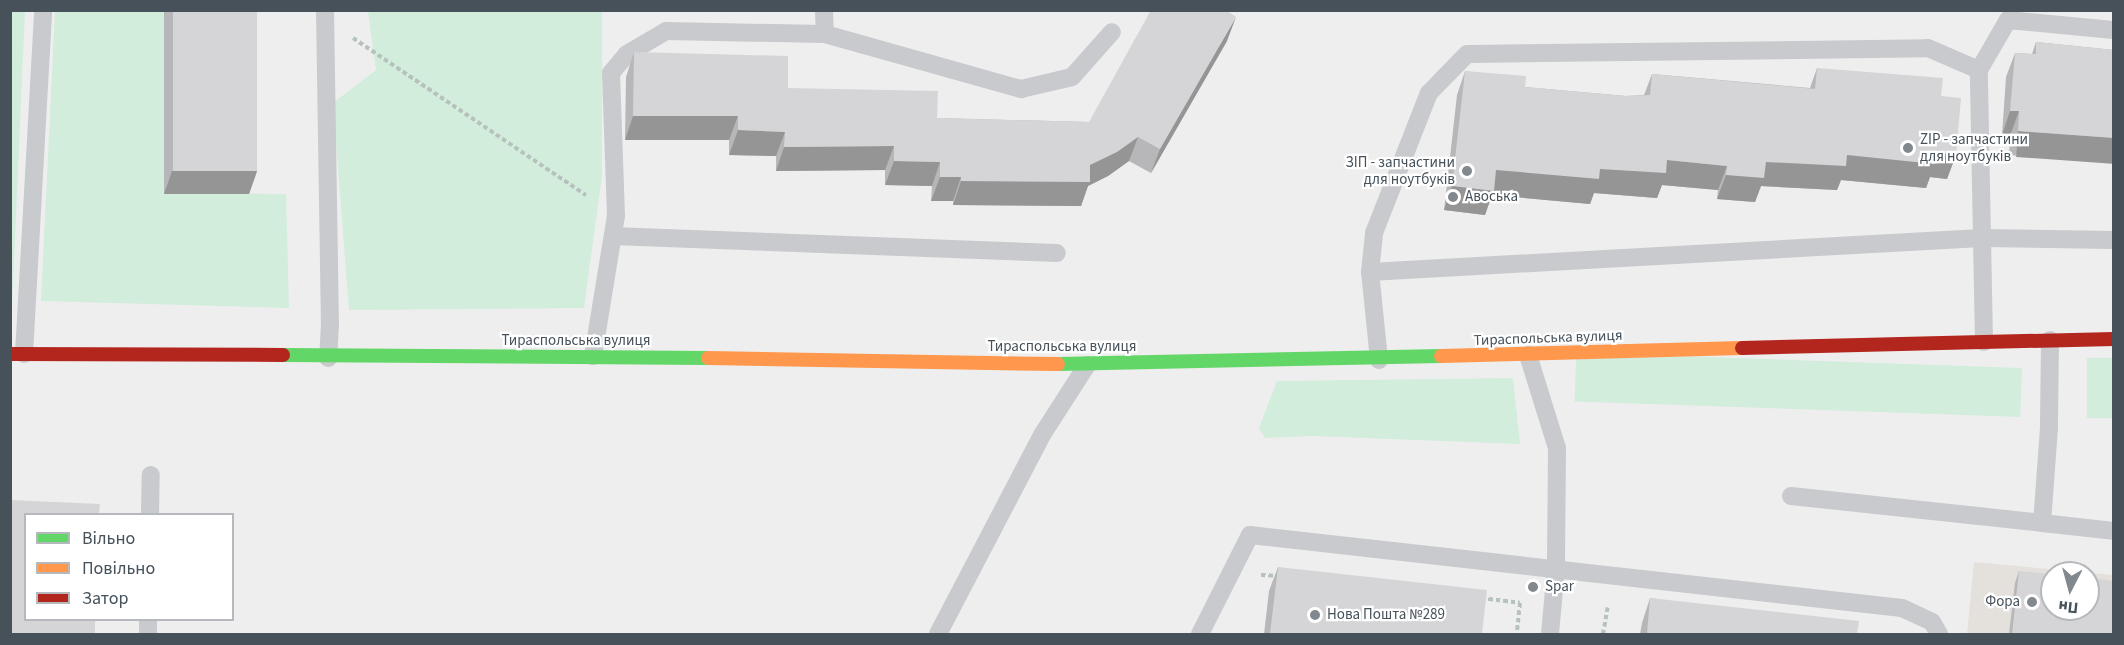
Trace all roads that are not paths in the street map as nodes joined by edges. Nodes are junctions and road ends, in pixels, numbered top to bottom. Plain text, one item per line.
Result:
1 (43, 10) edge
2 (824, 10) edge
3 (325, 15) edge
4 (2114, 30) edge
5 (1112, 32) dead end
6 (825, 33) junction
7 (1979, 70) junction
8 (613, 236) junction
9 (1981, 238) junction
10 (2114, 240) edge
11 (1057, 253) dead end
12 (1370, 272) junction
13 (2114, 339) edge
14 (2050, 340) junction
15 (1983, 342) junction
16 (17, 354) edge
17 (1528, 355) junction
18 (593, 356) junction
19 (328, 358) junction
20 (1380, 360) junction
21 (1087, 365) junction
22 (151, 476) dead end
23 (1791, 496) dead end
24 (150, 513) edge
25 (2042, 523) junction
26 (2114, 531) edge
27 (1556, 568) junction
28 (938, 634) edge
29 (1200, 634) edge
30 (1550, 634) edge
31 (1939, 634) edge

1 - 16 lane
2 - 6 lane
3 - 19 lane
4 - 7 lane
5 - 6 lane
6 - 8 lane
7 - 9 lane
7 - 12 lane
8 - 11 lane
8 - 18 lane
9 - 10 lane
9 - 12 lane
9 - 15 lane
12 - 20 lane
13 - 14 street, Тираспольська вулиця
14 - 15 street, Тираспольська вулиця
14 - 25 lane
15 - 17 street, Тираспольська вулиця
16 - 19 street, Тираспольська вулиця
17 - 20 street, Тираспольська вулиця
17 - 27 lane
18 - 19 street, Тираспольська вулиця
18 - 21 street, Тираспольська вулиця
20 - 21 street, Тираспольська вулиця
21 - 28 lane
22 - 24 lane
23 - 25 lane
25 - 26 lane
27 - 29 lane
27 - 30 lane
27 - 31 lane

